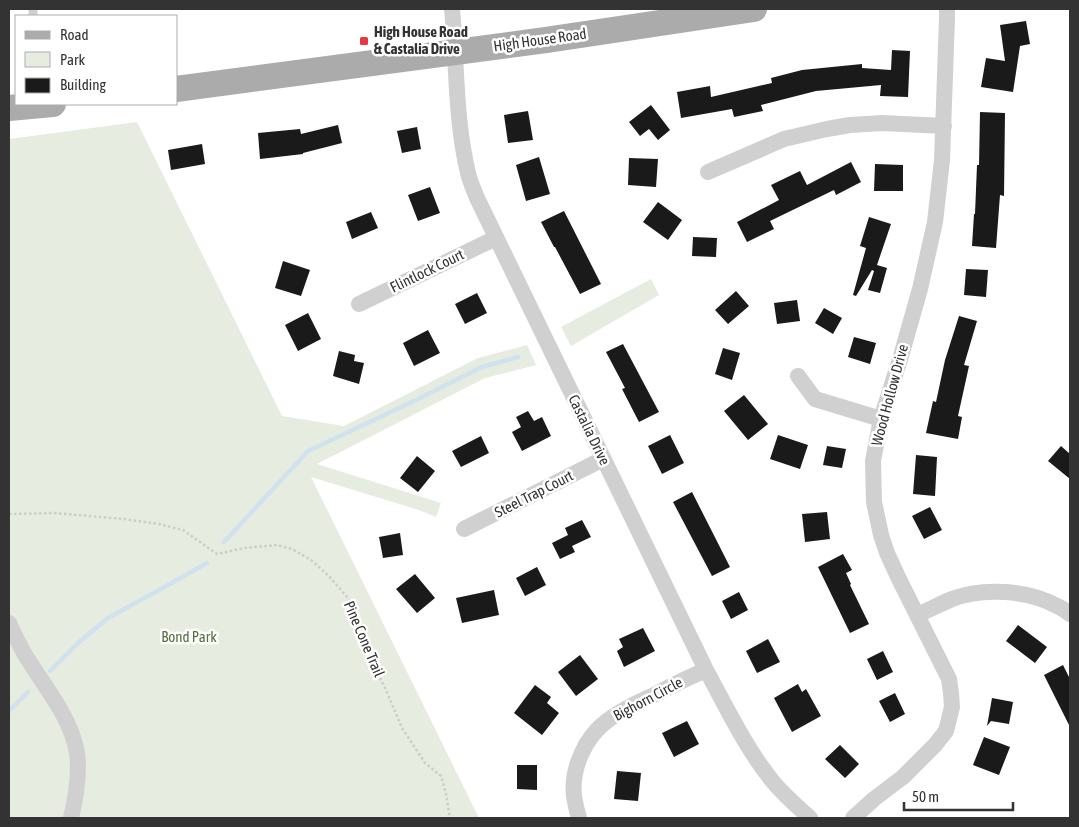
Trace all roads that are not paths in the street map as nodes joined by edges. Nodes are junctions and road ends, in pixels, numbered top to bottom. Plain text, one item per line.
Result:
1 (452, 9) edge
2 (754, 9) edge
3 (947, 9) edge
4 (455, 52) junction
5 (178, 89) edge
6 (35, 105) edge
7 (9, 108) edge
8 (944, 126) junction
9 (708, 172) dead end
10 (496, 238) junction
11 (358, 304) dead end
12 (798, 376) dead end
13 (881, 419) junction
14 (603, 459) junction
15 (464, 529) dead end
16 (1070, 614) edge
17 (917, 615) junction
18 (9, 623) edge
19 (706, 670) junction
20 (71, 818) edge
21 (579, 818) edge
22 (810, 818) edge
23 (853, 818) edge

1 - 4 street, Castalia Drive
2 - 4 main road, High House Road
3 - 8 street, Wood Hollow Drive
4 - 5 main road, High House Road
4 - 10 street, Castalia Drive
6 - 7 main road
8 - 9 street
8 - 13 street, Wood Hollow Drive
10 - 11 street, Flintlock Court
10 - 14 street, Castalia Drive
12 - 13 street
13 - 17 street, Wood Hollow Drive
14 - 15 street, Steel Trap Court
14 - 19 street, Castalia Drive
16 - 17 street
17 - 23 street, Wood Hollow Drive
18 - 20 street
19 - 21 street, Bighorn Circle
19 - 22 street, Castalia Drive

